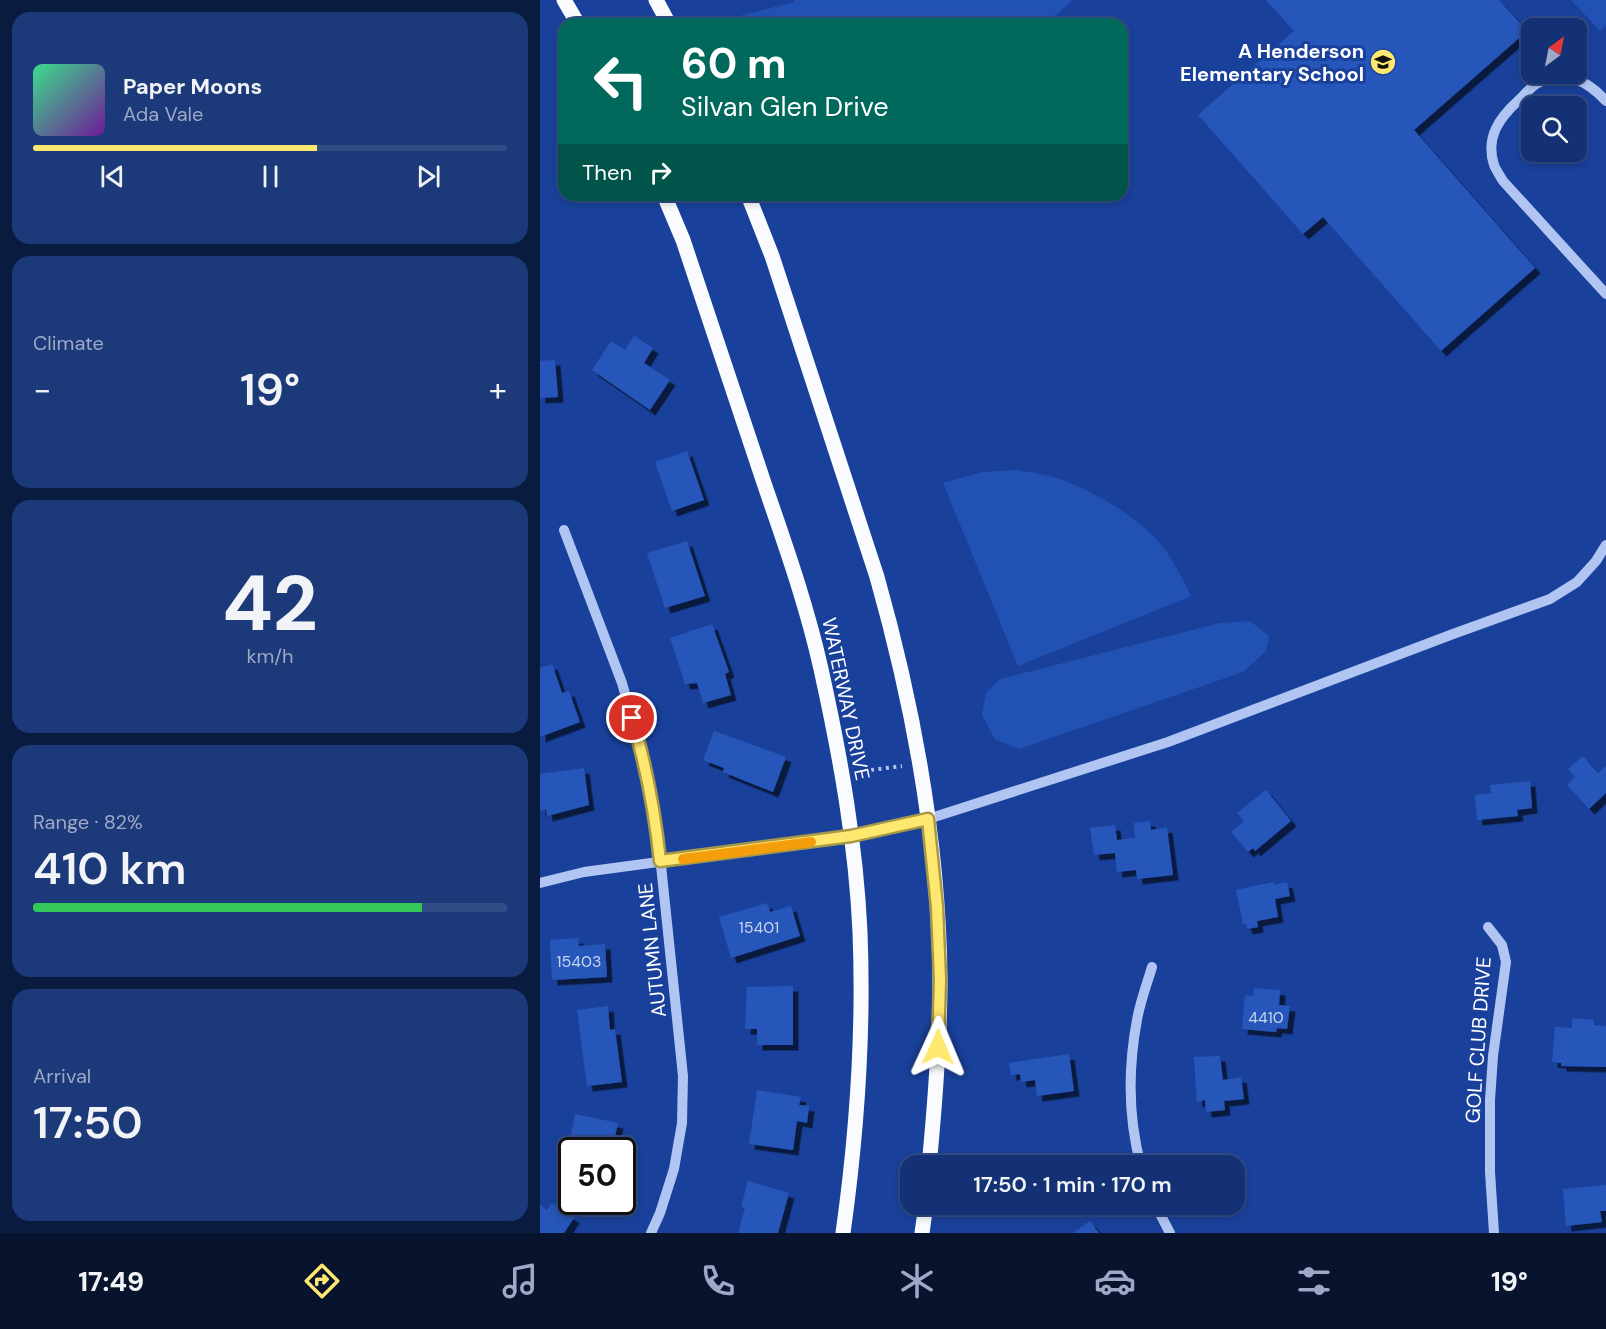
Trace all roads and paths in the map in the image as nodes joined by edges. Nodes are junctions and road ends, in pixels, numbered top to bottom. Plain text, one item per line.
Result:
1 (564, 0) edge
2 (656, 0) edge
3 (574, 18) edge
4 (666, 18) edge
5 (1606, 101) edge
6 (667, 201) edge
7 (750, 201) edge
8 (1606, 294) edge
9 (564, 530) dead end
10 (1606, 544) edge
11 (905, 765) dead end
12 (872, 770) dead end
13 (928, 819) junction
14 (851, 836) junction
15 (660, 861) junction
16 (540, 883) edge
17 (1488, 927) dead end
18 (1152, 967) dead end
19 (930, 1155) edge
20 (1139, 1155) edge
21 (924, 1215) edge
22 (1161, 1215) edge
23 (651, 1233) edge
24 (843, 1233) edge
25 (922, 1233) edge
26 (1170, 1233) edge
27 (1494, 1233) edge

1 - 3 main road
2 - 4 main road
5 - 8 street
6 - 14 main road, WATERWAY DRIVE
7 - 13 main road
9 - 15 street, AUTUMN LANE
10 - 13 street
11 - 12 path
13 - 14 street
13 - 19 main road
14 - 15 street
14 - 24 main road, WATERWAY DRIVE
15 - 16 street
15 - 23 street, AUTUMN LANE
17 - 27 street, GOLF CLUB DRIVE
18 - 20 street
21 - 25 main road
22 - 26 street

